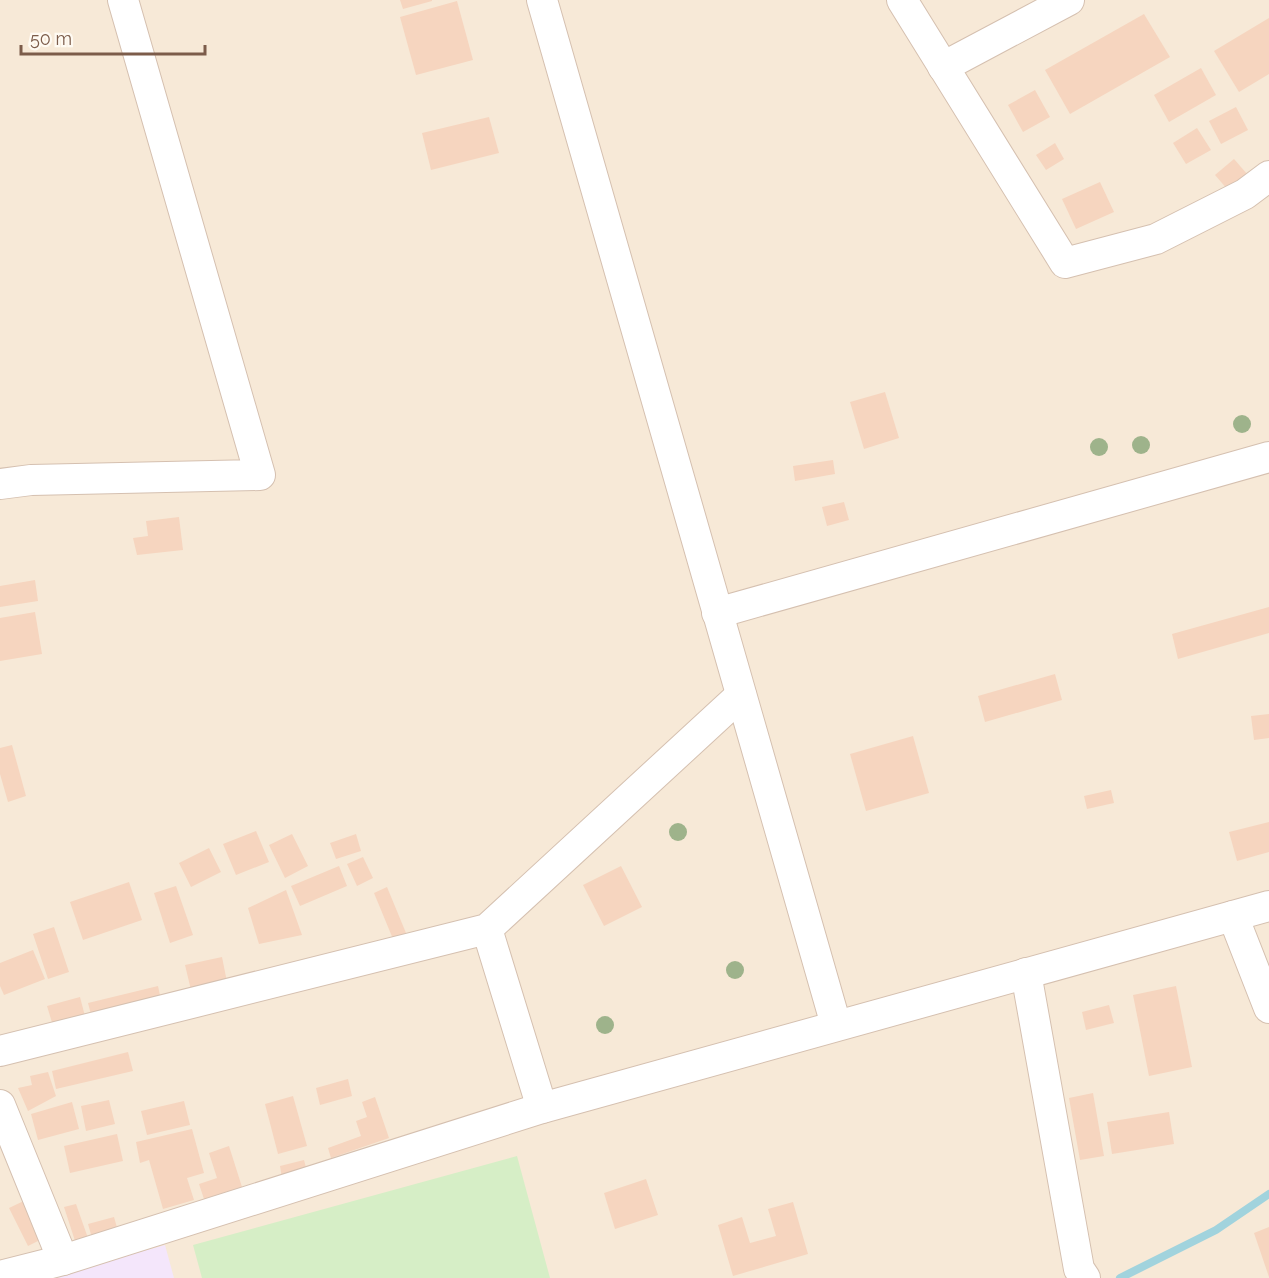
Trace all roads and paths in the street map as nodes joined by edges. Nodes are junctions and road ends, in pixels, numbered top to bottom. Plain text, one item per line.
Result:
1 (123, 0) edge
2 (542, 0) edge
3 (902, 0) edge
4 (1069, 0) edge
5 (943, 67) junction
6 (1269, 176) edge
7 (1269, 457) edge
8 (0, 484) edge
9 (717, 613) junction
10 (741, 695) junction
11 (1269, 906) edge
12 (1233, 916) junction
13 (487, 929) junction
14 (1026, 973) junction
15 (1269, 1008) edge
16 (836, 1025) junction
17 (0, 1051) edge
18 (0, 1105) edge
19 (542, 1108) junction
20 (63, 1260) junction
21 (1082, 1273) edge
22 (0, 1276) edge

1 - 8 street
2 - 9 street
3 - 5 street
4 - 5 street
5 - 6 street
7 - 9 street
9 - 10 street
10 - 13 street
10 - 16 street
11 - 12 street
12 - 14 street
12 - 15 street
13 - 17 street
13 - 19 street
14 - 16 street
14 - 21 street
16 - 19 street
18 - 20 street
19 - 20 street
20 - 22 street

